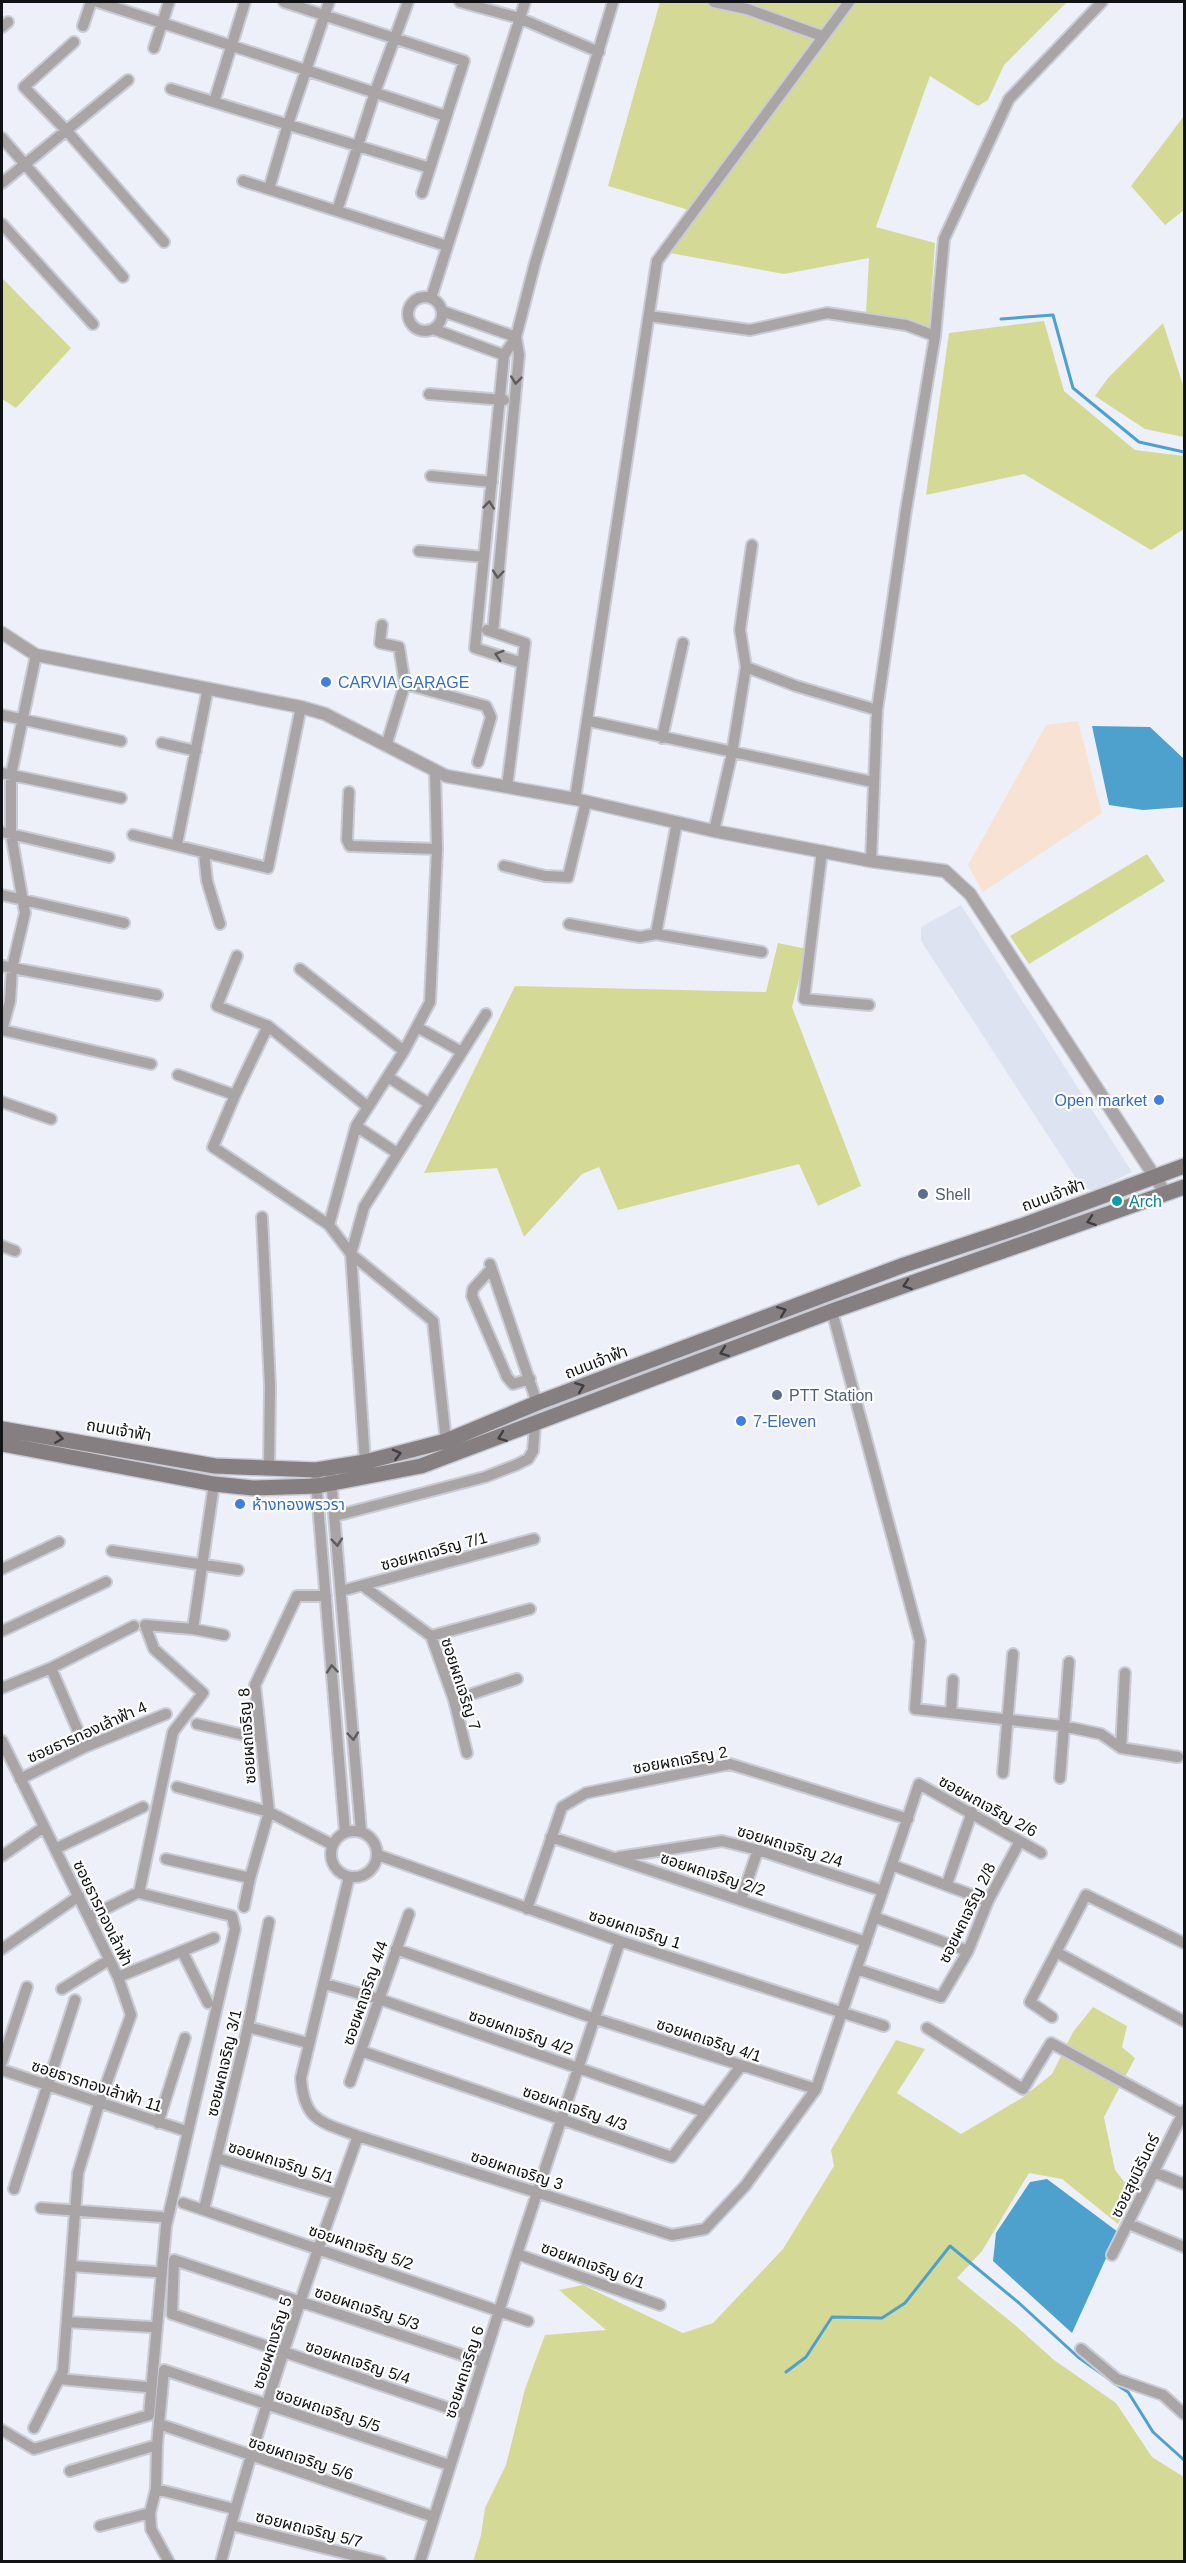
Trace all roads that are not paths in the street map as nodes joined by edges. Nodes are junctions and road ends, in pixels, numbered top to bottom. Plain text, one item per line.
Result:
1 (91, 2) edge
2 (98, 2) edge
3 (169, 2) edge
4 (245, 2) edge
5 (284, 2) edge
6 (329, 2) edge
7 (408, 2) edge
8 (460, 2) edge
9 (525, 2) edge
10 (613, 2) edge
11 (714, 2) edge
12 (849, 2) edge
13 (1102, 2) edge
14 (325, 15) junction
15 (519, 18) junction
16 (162, 23) junction
17 (83, 26) dead end
18 (822, 36) junction
19 (396, 38) junction
20 (74, 42) dead end
21 (232, 45) junction
22 (154, 48) dead end
23 (599, 51) junction
24 (307, 70) junction
25 (128, 80) dead end
26 (171, 89) dead end
27 (375, 92) junction
28 (214, 102) junction
29 (447, 116) junction
30 (288, 124) junction
31 (66, 130) junction
32 (2, 138) edge
33 (358, 146) junction
34 (25, 164) junction
35 (430, 168) junction
36 (243, 181) dead end
37 (2, 183) edge
38 (268, 189) junction
39 (422, 193) dead end
40 (337, 211) junction
41 (2, 224) edge
42 (164, 243) dead end
43 (447, 246) junction
44 (123, 277) dead end
45 (431, 298) junction
46 (442, 311) junction
47 (649, 316) junction
48 (93, 324) dead end
49 (433, 329) junction
50 (935, 336) junction
51 (516, 337) junction
52 (504, 355) junction
53 (429, 394) dead end
54 (499, 400) junction
55 (514, 400) junction
56 (431, 476) dead end
57 (492, 482) junction
58 (752, 545) dead end
59 (419, 551) dead end
60 (484, 557) junction
61 (382, 625) dead end
62 (478, 626) junction
63 (493, 632) junction
64 (2, 633) edge
65 (683, 643) dead end
66 (36, 655) junction
67 (522, 663) junction
68 (747, 667) junction
69 (405, 684) junction
70 (208, 688) junction
71 (301, 707) junction
72 (878, 710) junction
73 (2, 715) edge
74 (22, 720) junction
75 (589, 721) junction
76 (662, 738) junction
77 (121, 741) dead end
78 (162, 743) dead end
79 (386, 746) junction
80 (196, 751) junction
81 (732, 753) junction
82 (478, 762) dead end
83 (435, 771) junction
84 (6, 774) edge
85 (873, 782) junction
86 (507, 787) junction
87 (349, 792) dead end
88 (122, 798) dead end
89 (581, 801) junction
90 (677, 822) junction
91 (714, 831) junction
92 (6, 833) edge
93 (132, 835) dead end
94 (177, 844) junction
95 (437, 849) junction
96 (822, 851) junction
97 (204, 853) junction
98 (109, 856) dead end
99 (872, 861) junction
100 (504, 866) dead end
101 (2, 895) edge
102 (23, 900) junction
103 (124, 922) dead end
104 (220, 924) dead end
105 (569, 924) dead end
106 (656, 934) junction
107 (762, 952) dead end
108 (237, 956) dead end
109 (7, 967) edge
110 (300, 969) dead end
111 (157, 995) dead end
112 (869, 1005) dead end
113 (486, 1014) dead end
114 (267, 1026) junction
115 (417, 1027) junction
116 (2, 1030) edge
117 (404, 1051) junction
118 (462, 1052) junction
119 (151, 1064) dead end
120 (178, 1075) dead end
121 (388, 1077) junction
122 (235, 1095) junction
123 (2, 1102) edge
124 (428, 1103) junction
125 (368, 1107) junction
126 (51, 1119) dead end
127 (356, 1126) junction
128 (398, 1153) junction
129 (1185, 1166) edge
130 (1154, 1177) junction
131 (1185, 1187) edge
132 (1166, 1194) junction
133 (262, 1217) dead end
134 (329, 1225) junction
135 (2, 1246) edge
136 (15, 1251) dead end
137 (351, 1254) junction
138 (832, 1311) junction
139 (530, 1379) junction
140 (537, 1403) junction
141 (535, 1425) junction
142 (2, 1429) edge
143 (446, 1441) junction
144 (2, 1444) edge
145 (365, 1462) junction
146 (268, 1468) junction
147 (323, 1468) junction
148 (214, 1484) junction
149 (324, 1485) junction
150 (335, 1516) junction
151 (534, 1539) dead end
152 (59, 1542) dead end
153 (112, 1551) dead end
154 (202, 1564) junction
155 (2, 1569) edge
156 (238, 1570) dead end
157 (106, 1582) dead end
158 (363, 1586) junction
159 (341, 1591) junction
160 (326, 1596) junction
161 (530, 1609) dead end
162 (134, 1626) dead end
163 (193, 1629) junction
164 (2, 1631) edge
165 (224, 1635) dead end
166 (431, 1636) junction
167 (1013, 1654) dead end
168 (1069, 1662) dead end
169 (51, 1668) junction
170 (1125, 1673) dead end
171 (517, 1680) dead end
172 (953, 1680) dead end
173 (2, 1688) edge
174 (454, 1700) junction
175 (951, 1712) junction
176 (166, 1714) dead end
177 (1007, 1718) junction
178 (197, 1724) dead end
179 (1063, 1726) junction
180 (261, 1739) junction
181 (2, 1741) edge
182 (85, 1747) junction
183 (1121, 1748) junction
184 (467, 1753) dead end
185 (1178, 1757) dead end
186 (1004, 1773) dead end
187 (1060, 1778) dead end
188 (20, 1779) junction
189 (177, 1787) dead end
190 (144, 1807) dead end
191 (268, 1812) junction
192 (972, 1812) junction
193 (908, 1819) junction
194 (44, 1827) junction
195 (361, 1831) junction
196 (345, 1832) junction
197 (551, 1837) junction
198 (1020, 1841) junction
199 (333, 1845) junction
200 (55, 1849) junction
201 (758, 1850) junction
202 (1041, 1853) dead end
203 (378, 1855) junction
204 (2, 1856) edge
205 (616, 1858) junction
206 (166, 1859) dead end
207 (892, 1865) junction
208 (349, 1877) junction
209 (250, 1878) junction
210 (947, 1884) junction
211 (883, 1891) junction
212 (135, 1894) dead end
213 (79, 1896) junction
214 (741, 1899) junction
215 (988, 1901) junction
216 (244, 1907) dead end
217 (527, 1909) junction
218 (408, 1914) dead end
219 (89, 1917) junction
220 (874, 1917) junction
221 (269, 1922) dead end
222 (214, 1938) dead end
223 (620, 1941) junction
224 (866, 1942) junction
225 (1185, 1943) edge
226 (2, 1949) edge
227 (396, 1949) junction
228 (968, 1950) junction
229 (182, 1951) junction
230 (1056, 1952) junction
231 (109, 1960) junction
232 (857, 1969) junction
233 (118, 1977) junction
234 (325, 1984) junction
235 (27, 1986) dead end
236 (62, 1989) dead end
237 (379, 1999) junction
238 (75, 2000) dead end
239 (208, 2003) dead end
240 (842, 2013) junction
241 (1052, 2017) dead end
242 (593, 2018) junction
243 (1185, 2021) edge
244 (884, 2026) dead end
245 (248, 2027) junction
246 (927, 2028) dead end
247 (185, 2038) dead end
248 (308, 2043) junction
249 (361, 2051) junction
250 (2, 2062) edge
251 (741, 2066) junction
252 (579, 2068) junction
253 (2, 2070) edge
254 (350, 2082) dead end
255 (48, 2086) junction
256 (816, 2090) junction
257 (99, 2104) junction
258 (705, 2112) junction
259 (1184, 2114) edge
260 (561, 2118) junction
261 (158, 2123) junction
262 (183, 2130) dead end
263 (358, 2136) junction
264 (217, 2158) junction
265 (1154, 2172) junction
266 (1185, 2184) edge
267 (14, 2190) dead end
268 (537, 2193) junction
269 (337, 2194) junction
270 (183, 2203) dead end
271 (41, 2208) dead end
272 (204, 2209) junction
273 (75, 2210) junction
274 (161, 2217) dead end
275 (1129, 2224) junction
276 (1185, 2247) edge
277 (320, 2248) junction
278 (517, 2253) junction
279 (1112, 2255) dead end
280 (71, 2266) junction
281 (156, 2272) dead end
282 (301, 2303) junction
283 (660, 2305) dead end
284 (499, 2311) junction
285 (172, 2314) joint
286 (528, 2321) dead end
287 (67, 2322) junction
288 (151, 2327) dead end
289 (1081, 2349) dead end
290 (284, 2353) junction
291 (483, 2362) junction
292 (58, 2379) junction
293 (146, 2387) dead end
294 (267, 2406) junction
295 (466, 2414) junction
296 (1185, 2414) edge
297 (159, 2424) junction
298 (33, 2428) dead end
299 (2, 2430) edge
300 (157, 2445) junction
301 (251, 2457) junction
302 (449, 2465) junction
303 (70, 2471) dead end
304 (156, 2489) junction
305 (234, 2510) junction
306 (150, 2513) junction
307 (434, 2517) junction
308 (231, 2525) junction
309 (100, 2526) dead end
310 (169, 2562) edge
311 (221, 2562) edge
312 (381, 2562) edge
313 (420, 2562) edge

1 - 17 street
2 - 16 street
3 - 16 street
4 - 21 street
5 - 14 street
6 - 14 street
7 - 19 street
8 - 15 street
9 - 15 street
10 - 23 street
11 - 18 street
12 - 18 street
13 - 50 street
14 - 19 street
14 - 24 street
15 - 23 street
15 - 43 street
16 - 21 street
16 - 22 street
18 - 47 street
19 - 27 street
19 - 29 street
20 - 31 street
21 - 24 street
21 - 28 street
23 - 51 street
24 - 27 street
24 - 30 street
25 - 31 street
26 - 28 street
27 - 29 street
27 - 33 street
28 - 30 street
29 - 35 street
30 - 33 street
30 - 38 street
31 - 34 street
31 - 42 street
32 - 34 street
33 - 35 street
33 - 40 street
34 - 37 street
34 - 44 street
35 - 39 street
36 - 38 street
38 - 40 street
40 - 43 street
41 - 48 street
43 - 45 street
45 - 46 street
45 - 49 street
46 - 49 street
46 - 51 street
47 - 50 street
47 - 75 street
49 - 52 street
50 - 72 street
51 - 52 street
51 -> 55 street
52 - 54 street
53 - 54 street
54 - 55 street
54 - 57 street
55 -> 63 street
56 - 57 street
60 -> 57 street
58 - 68 street
59 - 60 street
60 - 62 street
61 - 69 street
62 - 63 street
67 -> 62 street
63 - 67 street
64 - 66 street
65 - 76 street
66 - 70 street
66 - 74 street
67 - 86 street
68 - 72 street
68 - 81 street
69 - 79 street
69 - 82 street
70 - 71 street
70 - 80 street
71 - 79 street
71 - 97 street
72 - 85 street
73 - 74 street
74 - 77 street
74 - 84 street
75 - 76 street
75 - 89 street
76 - 81 street
78 - 80 street
79 - 83 street
80 - 94 street
81 - 85 street
81 - 91 street
83 - 86 street
83 - 95 street
84 - 88 street
84 - 92 street
85 - 99 street
86 - 89 street
87 - 95 street
89 - 90 street
89 - 100 street
90 - 91 street
90 - 106 street
91 - 96 street
92 - 98 street
92 - 102 street
93 - 94 street
94 - 97 street
95 - 115 street
96 - 99 street
96 - 112 street
97 - 104 street
99 - 130 street
101 - 102 street
102 - 103 street
102 - 109 street
105 - 106 street
106 - 107 street
108 - 114 street
109 - 111 street
109 - 116 street
110 - 117 street
113 - 118 street
114 - 122 street
114 - 125 street
115 - 117 street
115 - 118 street
116 - 119 street
117 - 121 street
118 - 124 street
120 - 122 street
121 - 124 street
121 - 125 street
122 - 134 street
123 - 126 street
124 - 128 street
125 - 127 street
127 - 128 street
127 - 134 street
128 - 137 street
129 - 130 main road, ถนนเจ้าฟ้า
130 - 132 street
140 -> 130 main road, ถนนเจ้าฟ้า
131 - 132 main road
132 -> 138 main road
133 - 146 street
134 - 137 street
135 - 136 street
137 - 143 street
137 - 145 street
138 -> 141 main road
138 - 175 street
139 - 139 street
139 - 140 street
140 - 143 main road, ถนนเจ้าฟ้า
141 -> 149 main road
141 - 150 street
142 -> 146 main road, ถนนเจ้าฟ้า
145 -> 143 main road, ถนนเจ้าฟ้า
144 - 148 main road
145 - 147 main road, ถนนเจ้าฟ้า
146 - 147 main road, ถนนเจ้าฟ้า
147 - 149 street
148 - 149 main road
148 - 154 street
149 - 150 street
149 - 160 street
150 -> 159 street
151 - 158 street, ซอยผถเจริญ 7/1
152 - 155 street
153 - 154 street
154 - 156 street
154 - 163 street
157 - 164 street
158 - 159 street, ซอยผถเจริญ 7/1
158 - 166 street, ซอยผถเจริญ 7
159 -> 195 street
160 - 180 street, ซอยผถเจริญ 8
196 -> 160 street
161 - 166 street
162 - 169 street
163 - 165 street
163 - 299 street
166 - 174 street, ซอยผถเจริญ 7
167 - 177 street
168 - 179 street
169 - 173 street
169 - 182 street
170 - 183 street
171 - 174 street
172 - 175 street
174 - 184 street, ซอยผถเจริญ 7
175 - 177 street
176 - 182 street, ซอยธารทองเล้าฟ้า 4
177 - 179 street
177 - 186 street
178 - 180 street
179 - 183 street
179 - 187 street
180 - 191 street, ซอยผถเจริญ 8
181 - 188 street, ซอยธารทองเล้าฟ้า
182 - 188 street, ซอยธารทองเล้าฟ้า 4
183 - 185 street
188 - 194 street, ซอยธารทองเล้าฟ้า
189 - 191 street
190 - 200 street
191 - 199 street
191 - 209 street, ซอยผถเจริญ 8
192 - 193 street, ซอยผถเจริญ 2/6
192 - 198 street, ซอยผถเจริญ 2/6
192 - 210 street
193 - 197 street, ซอยผถเจริญ 2
193 - 207 street
194 - 200 street, ซอยธารทองเล้าฟ้า
194 - 204 street
195 - 196 street
195 - 203 street
196 - 199 street
197 - 205 street, ซอยผถเจริญ 2/2
197 - 217 street, ซอยผถเจริญ 2
198 - 202 street, ซอยผถเจริญ 2/6
198 - 215 street, ซอยผถเจริญ 2/8
199 - 208 street
200 - 213 street, ซอยธารทองเล้าฟ้า
201 - 205 street, ซอยผถเจริญ 2/4
201 - 211 street, ซอยผถเจริญ 2/4
201 - 214 street
203 - 208 street
203 - 217 street, ซอยผถเจริญ 1
205 - 214 street, ซอยผถเจริญ 2/2
206 - 209 street
207 - 210 street
207 - 211 street
208 - 234 street, ซอยผถเจริญ 3
209 - 216 street, ซอยผถเจริญ 8
210 - 215 street
211 - 220 street
212 - 219 street
213 - 219 street, ซอยธารทองเล้าฟ้า
213 - 226 street
214 - 224 street, ซอยผถเจริญ 2/2
215 - 228 street, ซอยผถเจริญ 2/8
217 - 223 street, ซอยผถเจริญ 1
218 - 227 street, ซอยผถเจริญ 4/4
219 - 231 street, ซอยธารทองเล้าฟ้า
220 - 224 street
220 - 228 street
221 - 245 street, ซอยผถเจริญ 3/1
222 - 229 street
223 - 240 street, ซอยผถเจริญ 1
223 - 242 street
224 - 232 street
225 - 230 street
227 - 237 street, ซอยผถเจริญ 4/4
227 - 242 street, ซอยผถเจริญ 4/1
228 - 232 street, ซอยผถเจริญ 2/8
229 - 233 street
229 - 239 street
230 - 241 street
230 - 243 street
231 - 233 street, ซอยธารทองเล้าฟ้า
231 - 236 street
232 - 240 street
233 - 257 street, ซอยธารทองเล้าฟ้า
234 - 237 street, ซอยผถเจริญ 4/2
234 - 248 street, ซอยผถเจริญ 3
235 - 250 street
237 - 249 street, ซอยผถเจริญ 4/4
237 - 252 street, ซอยผถเจริญ 4/2
238 - 255 street
240 - 244 street, ซอยผถเจริญ 1
240 - 256 street, ซอยผถเจริญ 3
242 - 251 street, ซอยผถเจริญ 4/1
242 - 252 street
245 - 248 street
245 - 264 street, ซอยผถเจริญ 3/1
246 - 259 street
247 - 261 street
248 - 263 street, ซอยผถเจริญ 3
249 - 254 street, ซอยผถเจริญ 4/4
249 - 260 street, ซอยผถเจริญ 4/3
251 - 256 street, ซอยผถเจริญ 4/1
251 - 258 street, ซอยผถเจริญ 4/3
252 - 258 street, ซอยผถเจริญ 4/2
252 - 260 street
253 - 255 street, ซอยธารทองเล้าฟ้า 11
255 - 257 street, ซอยธารทองเล้าฟ้า 11
255 - 267 street
256 - 268 street, ซอยผถเจริญ 3
257 - 261 street, ซอยธารทองเล้าฟ้า 11
257 - 273 street
258 - 260 street, ซอยผถเจริญ 4/3
259 - 265 street, ซอยสุขนิรันดร์
260 - 268 street
261 - 262 street, ซอยธารทองเล้าฟ้า 11
263 - 268 street, ซอยผถเจริญ 3
263 - 269 street, ซอยผถเงริญ 5
264 - 269 street, ซอยผถเจริญ 5/1
264 - 272 street, ซอยผถเจริญ 3/1
265 - 266 street
265 - 275 street, ซอยสุขนิรันดร์
268 - 278 street, ซอยผถเจริญ 6
269 - 277 street, ซอยผถเงริญ 5
270 - 272 street, ซอยผถเจริญ 5/2
271 - 273 street
272 - 277 street, ซอยผถเจริญ 5/2
273 - 274 street
273 - 280 street
275 - 276 street
275 - 279 street, ซอยสุขนิรันดร์
277 - 282 street, ซอยผถเงริญ 5
277 - 284 street, ซอยผถเจริญ 5/2
278 - 283 street, ซอยผถเจริญ 6/1
278 - 284 street, ซอยผถเจริญ 6
280 - 281 street
280 - 287 street
282 - 285 street, ซอยผถเจริญ 5/3
282 - 290 street, ซอยผถเงริญ 5
282 - 291 street, ซอยผถเจริญ 5/3
284 - 286 street, ซอยผถเจริญ 5/2
284 - 291 street, ซอยผถเจริญ 6
285 - 290 street, ซอยผถเจริญ 5/4
287 - 288 street
287 - 292 street
289 - 296 street
290 - 294 street, ซอยผถเงริญ 5
290 - 295 street, ซอยผถเจริญ 5/4
291 - 295 street, ซอยผถเจริญ 6
292 - 293 street
292 - 298 street
294 - 297 street, ซอยผถเจริญ 5/5
294 - 301 street, ซอยผถเงริญ 5
294 - 302 street, ซอยผถเจริญ 5/5
295 - 302 street, ซอยผถเจริญ 6
297 - 300 street
297 - 301 street, ซอยผถเจริญ 5/6
300 - 303 street
300 - 304 street
301 - 305 street, ซอยผถเงริญ 5
301 - 307 street, ซอยผถเจริญ 5/6
302 - 307 street, ซอยผถเจริญ 6
304 - 305 street, ซอยผถเจริญ 5/7
304 - 306 street
305 - 308 street, ซอยผถเงริญ 5
306 - 309 street
306 - 310 street
307 - 313 street, ซอยผถเจริญ 6
308 - 311 street, ซอยผถเงริญ 5
308 - 312 street, ซอยผถเจริญ 5/7

